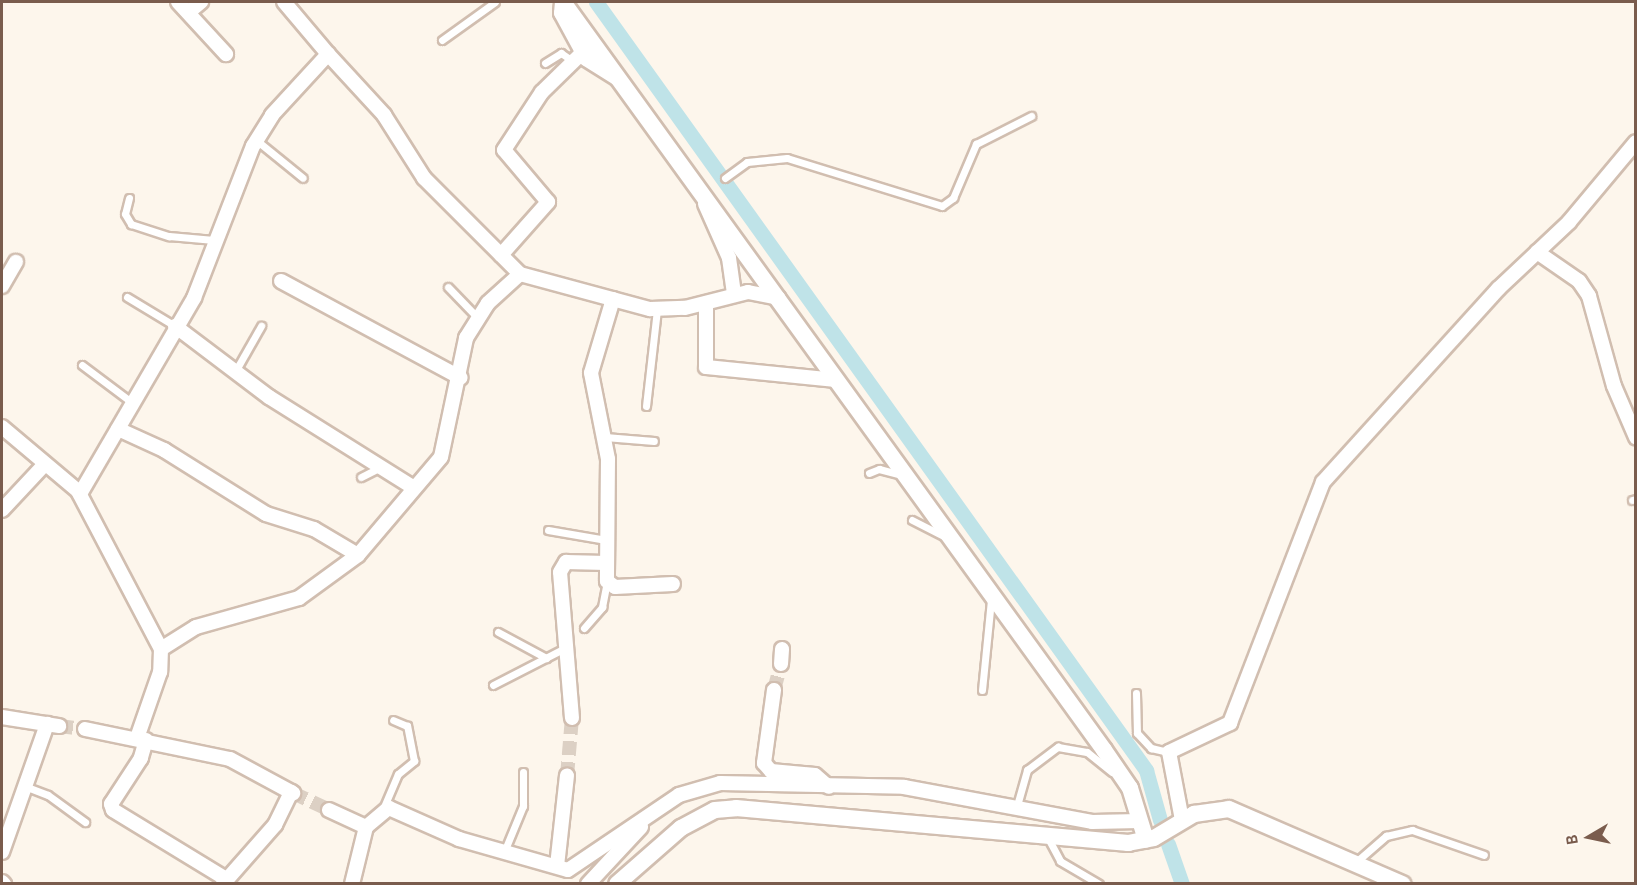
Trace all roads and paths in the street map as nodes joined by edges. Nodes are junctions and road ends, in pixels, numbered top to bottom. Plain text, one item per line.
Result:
1 (178, 2) edge
2 (201, 2) edge
3 (284, 2) edge
4 (495, 2) edge
5 (563, 2) edge
6 (189, 12) junction
7 (442, 40) dead end
8 (226, 54) dead end
9 (328, 54) junction
10 (578, 58) junction
11 (545, 63) dead end
12 (620, 80) junction
13 (1031, 116) dead end
14 (256, 141) junction
15 (1635, 142) edge
16 (303, 178) dead end
17 (725, 178) dead end
18 (708, 195) junction
19 (129, 198) dead end
20 (214, 240) junction
21 (1537, 252) junction
22 (501, 255) junction
23 (16, 262) dead end
24 (520, 274) junction
25 (281, 281) dead end
26 (2, 286) edge
27 (448, 287) dead end
28 (734, 295) junction
29 (127, 297) dead end
30 (778, 298) junction
31 (613, 299) junction
32 (706, 304) junction
33 (657, 309) junction
34 (477, 317) junction
35 (261, 326) dead end
36 (175, 327) junction
37 (82, 365) dead end
38 (236, 370) junction
39 (461, 378) junction
40 (836, 380) junction
41 (130, 401) junction
42 (645, 406) dead end
43 (2, 428) edge
44 (118, 429) junction
45 (605, 437) junction
46 (1635, 437) edge
47 (654, 441) dead end
48 (44, 465) junction
49 (383, 466) junction
50 (869, 473) dead end
51 (361, 477) dead end
52 (908, 480) junction
53 (411, 486) junction
54 (80, 494) junction
55 (2, 510) edge
56 (912, 520) dead end
57 (548, 530) dead end
58 (606, 540) junction
59 (951, 540) junction
60 (358, 555) junction
61 (606, 563) junction
62 (607, 580) junction
63 (673, 584) dead end
64 (991, 594) junction
65 (584, 628) dead end
66 (498, 632) dead end
67 (161, 649) junction
68 (563, 649) junction
69 (546, 658) junction
70 (493, 685) dead end
71 (774, 690) tunnel mouth
72 (982, 690) dead end
73 (1136, 693) dead end
74 (572, 718) tunnel mouth
75 (2, 719) edge
76 (393, 720) dead end
77 (85, 729) tunnel mouth
78 (141, 739) junction
79 (1169, 757) junction
80 (523, 772) dead end
81 (567, 776) tunnel mouth
82 (1125, 781) junction
83 (27, 787) junction
84 (829, 787) junction
85 (383, 809) junction
86 (659, 809) junction
87 (1016, 809) junction
88 (329, 810) tunnel mouth
89 (1182, 820) junction
90 (1140, 821) junction
91 (85, 822) dead end
92 (366, 827) junction
93 (1046, 836) junction
94 (1146, 840) junction
95 (2, 852) edge
96 (504, 852) junction
97 (1484, 855) dead end
98 (1356, 862) junction
99 (557, 866) junction
100 (224, 881) edge
101 (352, 884) edge
102 (588, 884) edge
103 (617, 884) edge
104 (1099, 884) edge
105 (1402, 884) edge

1 - 6 street
2 - 6 street
3 - 9 street
4 - 7 lane
5 - 10 street
5 - 12 street
6 - 8 street
9 - 14 street
9 - 22 street
10 - 11 lane
10 - 12 street
10 - 22 street
12 - 18 street
13 - 17 lane
14 - 16 lane
14 - 20 street
15 - 21 street
18 - 28 street
18 - 30 street
19 - 20 lane
20 - 36 street
21 - 46 street
21 - 79 street
22 - 24 street
23 - 26 street
24 - 31 street
24 - 34 street
25 - 39 street
27 - 34 lane
28 - 30 street
28 - 32 street
29 - 36 lane
30 - 40 street
31 - 33 street
31 - 45 street
32 - 33 street
32 - 40 street
33 - 42 lane
34 - 39 street
35 - 38 lane
36 - 38 street
36 - 41 street
37 - 41 lane
38 - 49 street
39 - 53 street
40 - 52 street
41 - 44 street
43 - 48 street
44 - 54 street
44 - 60 street
45 - 47 lane
45 - 58 street
48 - 54 street
48 - 55 street
49 - 51 lane
49 - 53 street
50 - 52 lane
52 - 59 street
53 - 60 street
54 - 67 street
56 - 59 lane
57 - 58 lane
58 - 61 street
59 - 64 street
60 - 67 street
61 - 62 street
61 - 68 street
62 - 63 street
62 - 65 lane
64 - 72 lane
64 - 82 street
66 - 69 lane
67 - 78 street
68 - 69 lane
68 - 74 street
69 - 70 lane
71 - 84 street
73 - 79 lane
75 - 83 street
76 - 85 lane
77 - 78 street
78 - 100 street
78 - 100 street
79 - 89 street
80 - 96 lane
81 - 99 street
82 - 87 lane
82 - 90 street
83 - 91 lane
83 - 95 street
84 - 86 street
84 - 87 street
85 - 92 street
85 - 96 street
86 - 99 street
86 - 102 street
87 - 90 street
88 - 92 street
89 - 94 street
89 - 98 street
90 - 94 street
92 - 101 street
93 - 94 street
93 - 103 street
93 - 104 lane
96 - 99 street
97 - 98 lane
98 - 105 street

